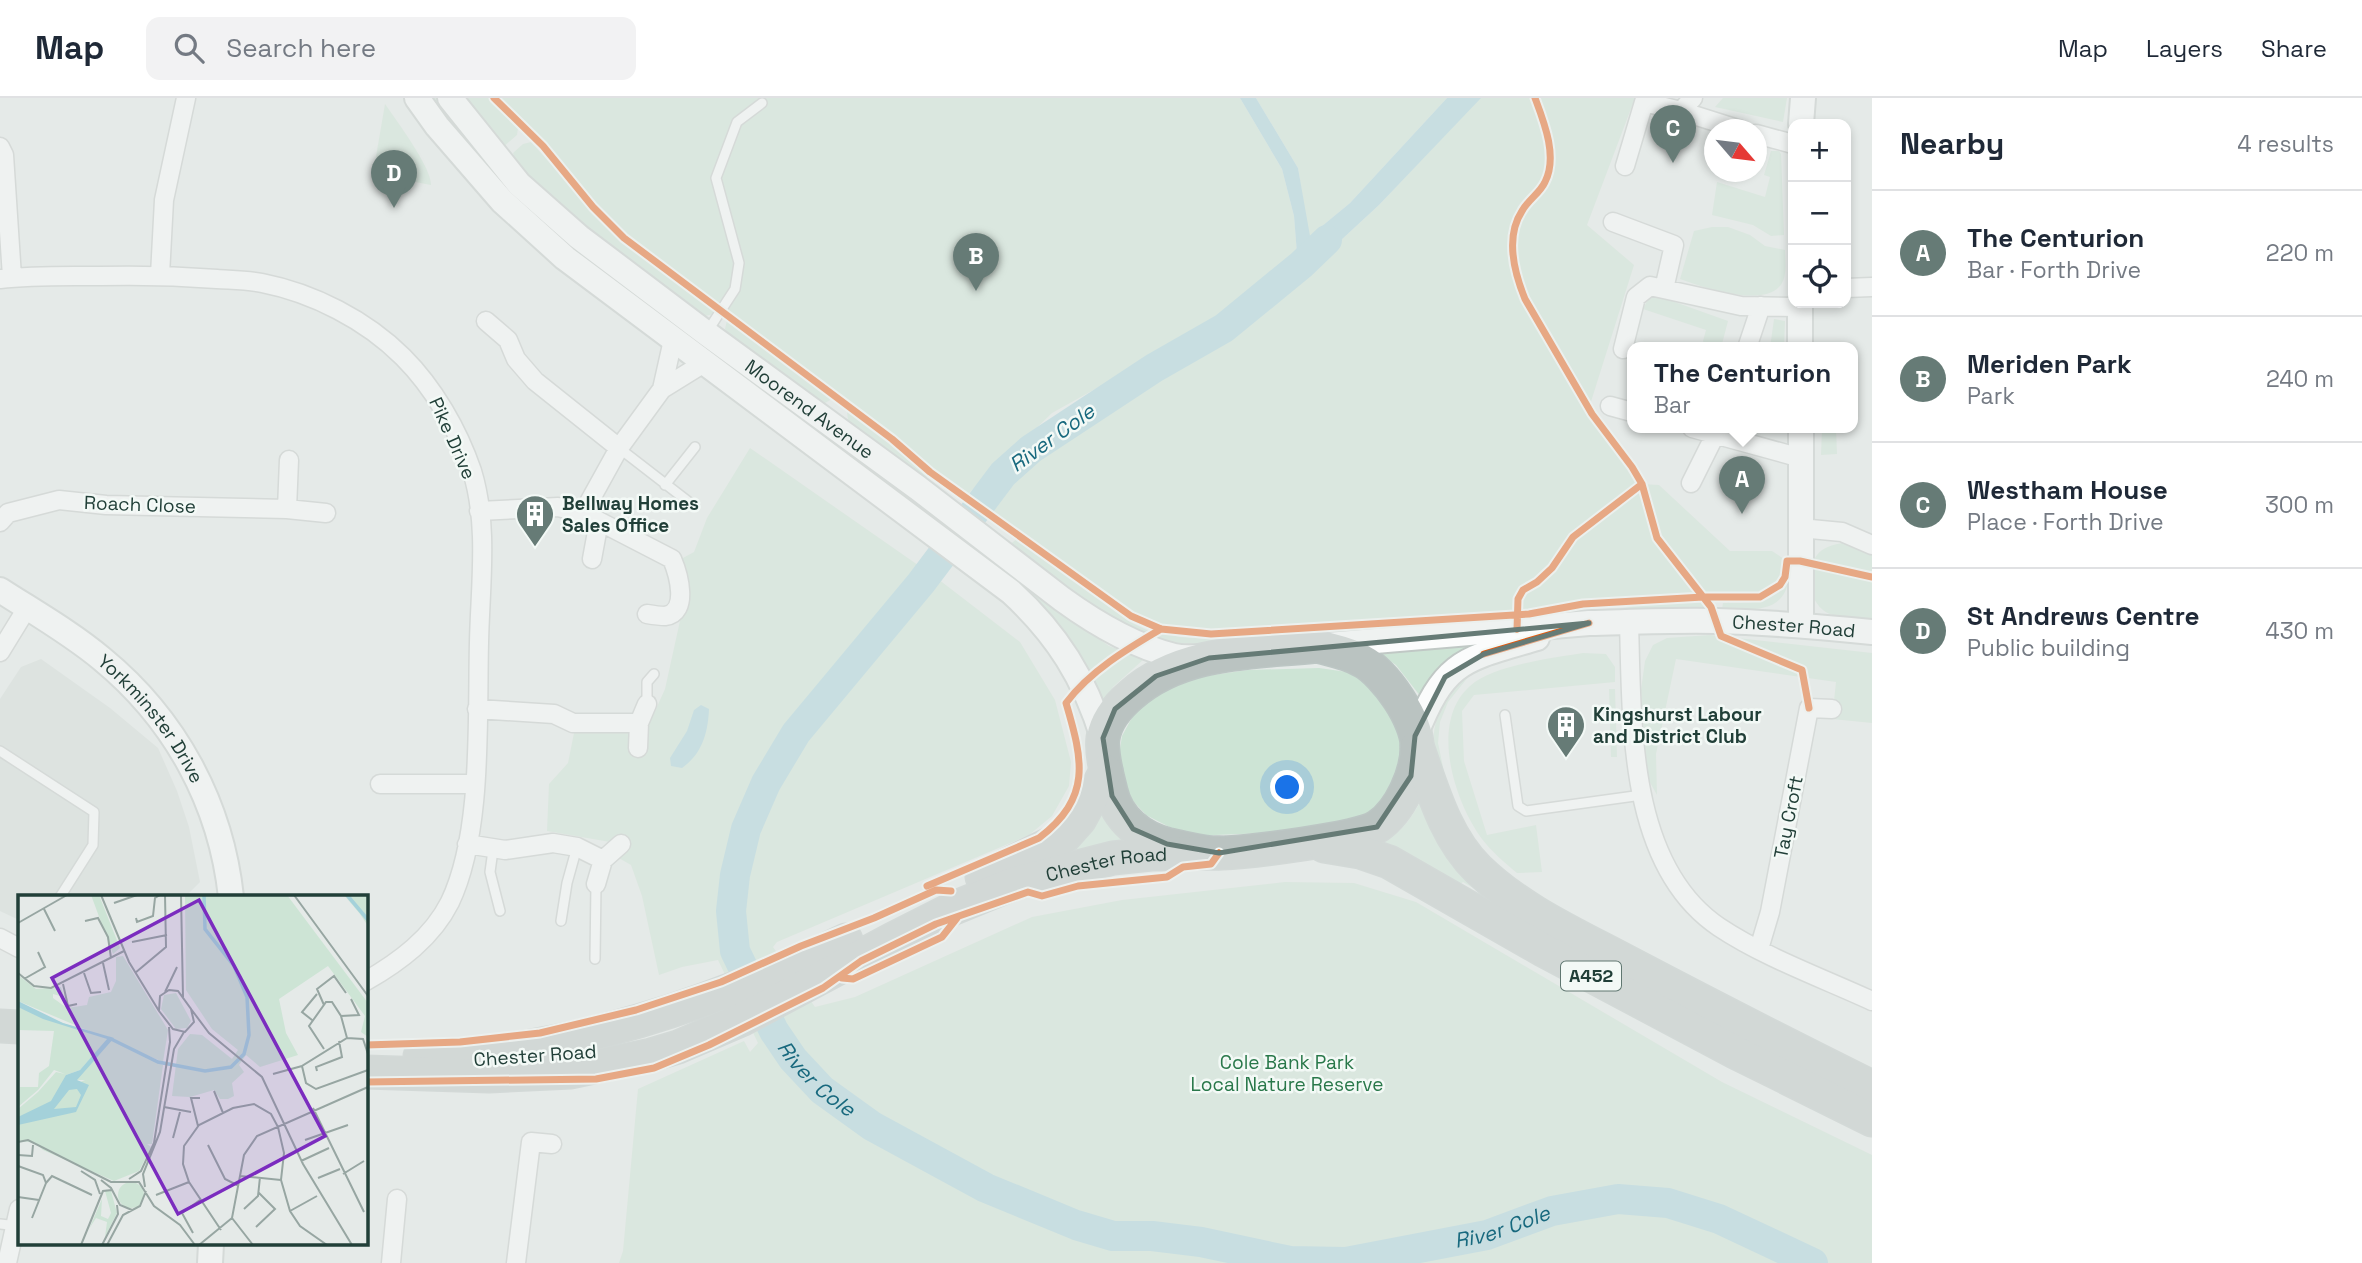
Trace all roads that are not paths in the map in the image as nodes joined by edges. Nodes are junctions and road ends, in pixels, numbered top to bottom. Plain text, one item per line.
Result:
1 (186, 98) edge
2 (417, 98) edge
3 (450, 98) edge
4 (1803, 98) edge
5 (762, 103) dead end
6 (1687, 104) edge
7 (1718, 119) edge
8 (1801, 119) edge
9 (1767, 137) edge
10 (1788, 143) edge
11 (0, 146) edge
12 (1625, 166) dead end
13 (1613, 222) dead end
14 (160, 275) junction
15 (6, 278) edge
16 (1851, 288) edge
17 (1872, 288) edge
18 (1664, 289) junction
19 (1788, 305) edge
20 (1761, 306) junction
21 (1800, 308) edge
22 (486, 321) dead end
23 (706, 333) junction
24 (673, 340) junction
25 (1749, 342) edge
26 (1801, 342) edge
27 (1623, 349) dead end
28 (704, 363) junction
29 (662, 389) junction
30 (1610, 406) dead end
31 (1627, 411) edge
32 (1708, 433) edge
33 (1801, 433) edge
34 (1715, 435) junction
35 (695, 447) dead end
36 (619, 448) junction
37 (1801, 458) junction
38 (289, 460) dead end
39 (1690, 484) dead end
40 (666, 485) junction
41 (694, 506) dead end
42 (287, 509) junction
43 (479, 511) junction
44 (326, 513) dead end
45 (591, 517) junction
46 (0, 522) edge
47 (1800, 528) junction
48 (1872, 545) edge
49 (592, 559) dead end
50 (0, 590) edge
51 (27, 608) junction
52 (647, 614) dead end
53 (1629, 622) junction
54 (1589, 624) junction
55 (1801, 625) junction
56 (1872, 632) edge
57 (1317, 646) junction
58 (0, 652) edge
59 (1209, 658) junction
60 (654, 674) dead end
61 (647, 704) joint
62 (477, 709) junction
63 (1832, 709) dead end
64 (1505, 715) dead end
65 (639, 723) junction
66 (1103, 738) junction
67 (1416, 741) junction
68 (638, 748) dead end
69 (0, 751) edge
70 (1107, 771) junction
71 (380, 784) dead end
72 (475, 784) junction
73 (1642, 795) junction
74 (1307, 842) junction
75 (467, 844) junction
76 (621, 844) dead end
77 (577, 847) junction
78 (494, 849) junction
79 (1219, 853) junction
80 (603, 860) junction
81 (596, 884) joint
82 (61, 895) edge
83 (231, 895) edge
84 (500, 911) dead end
85 (561, 921) dead end
86 (0, 938) edge
87 (18, 947) edge
88 (1759, 949) junction
89 (595, 959) dead end
90 (813, 968) junction
91 (368, 980) edge
92 (1872, 1002) edge
93 (0, 1026) edge
94 (18, 1027) edge
95 (0, 1038) edge
96 (18, 1040) edge
97 (368, 1056) edge
98 (368, 1072) edge
99 (1872, 1087) edge
100 (1872, 1120) edge
101 (552, 1144) dead end
102 (397, 1199) dead end
103 (13, 1221) edge
104 (5, 1261) edge
105 (26, 1263) edge
106 (391, 1263) edge
107 (516, 1263) edge

1 - 14 street
2 - 24 street, Moorend Avenue
3 - 23 street, Moorend Avenue
4 - 8 street
5 - 23 lane
6 - 7 street
6 - 12 street
9 - 10 street
11 - 15 street
13 - 18 street
14 - 15 street, Pike Drive
14 - 43 street, Pike Drive
16 - 17 street
18 - 20 street
18 - 27 street
19 - 20 street
20 - 25 street
21 - 26 street
22 - 36 street
23 - 59 street, Moorend Avenue
24 - 28 street, Moorend Avenue
24 - 29 street
28 - 29 street
28 - 66 street, Moorend Avenue
29 - 36 street
30 - 31 street
32 - 34 street
33 - 37 street
34 - 37 street
34 - 39 street
35 - 40 lane
36 - 40 lane
36 - 45 street
37 - 47 street
38 - 42 street
40 - 41 lane
42 - 44 street, Roach Close
42 - 46 street, Roach Close
43 - 45 street
43 - 62 street, Pike Drive
45 - 49 street
45 - 52 street
47 - 48 street
47 - 55 street
50 - 51 street, Yorkminster Drive
51 - 58 street
51 - 83 street, Yorkminster Drive
53 - 54 street, Chester Road
53 - 55 street, Chester Road
53 - 73 street
54 - 57 street, Chester Road
54 - 67 street, Chester Road
55 - 56 street, Chester Road
57 - 59 highway, A452
57 - 67 highway, A452
59 - 66 highway, A452
60 - 61 lane
61 - 65 street
62 - 65 street
62 - 72 street, Pike Drive
63 - 88 street, Tay Croft
64 - 73 lane
65 - 68 street
66 - 70 highway, A452
67 - 74 highway, A452
67 - 99 highway, A452
69 - 82 lane
70 - 79 highway, A452
70 - 90 highway, Chester Road / A452
71 - 72 street
72 - 75 street, Pike Drive
73 - 88 street
74 - 79 highway, A452
74 - 100 highway, A452
75 - 78 street
75 - 91 street, Pike Drive
76 - 80 street
77 - 78 street
77 - 80 street
77 - 85 lane
78 - 84 lane
79 - 90 highway, Chester Road / A452
80 - 81 street
81 - 89 lane
86 - 87 street
88 - 92 street
90 - 97 highway, Chester Road / A452
90 - 98 highway, Chester Road / A452
93 - 94 highway
95 - 96 highway
101 - 107 street
102 - 106 street
103 - 104 street
104 - 105 street

